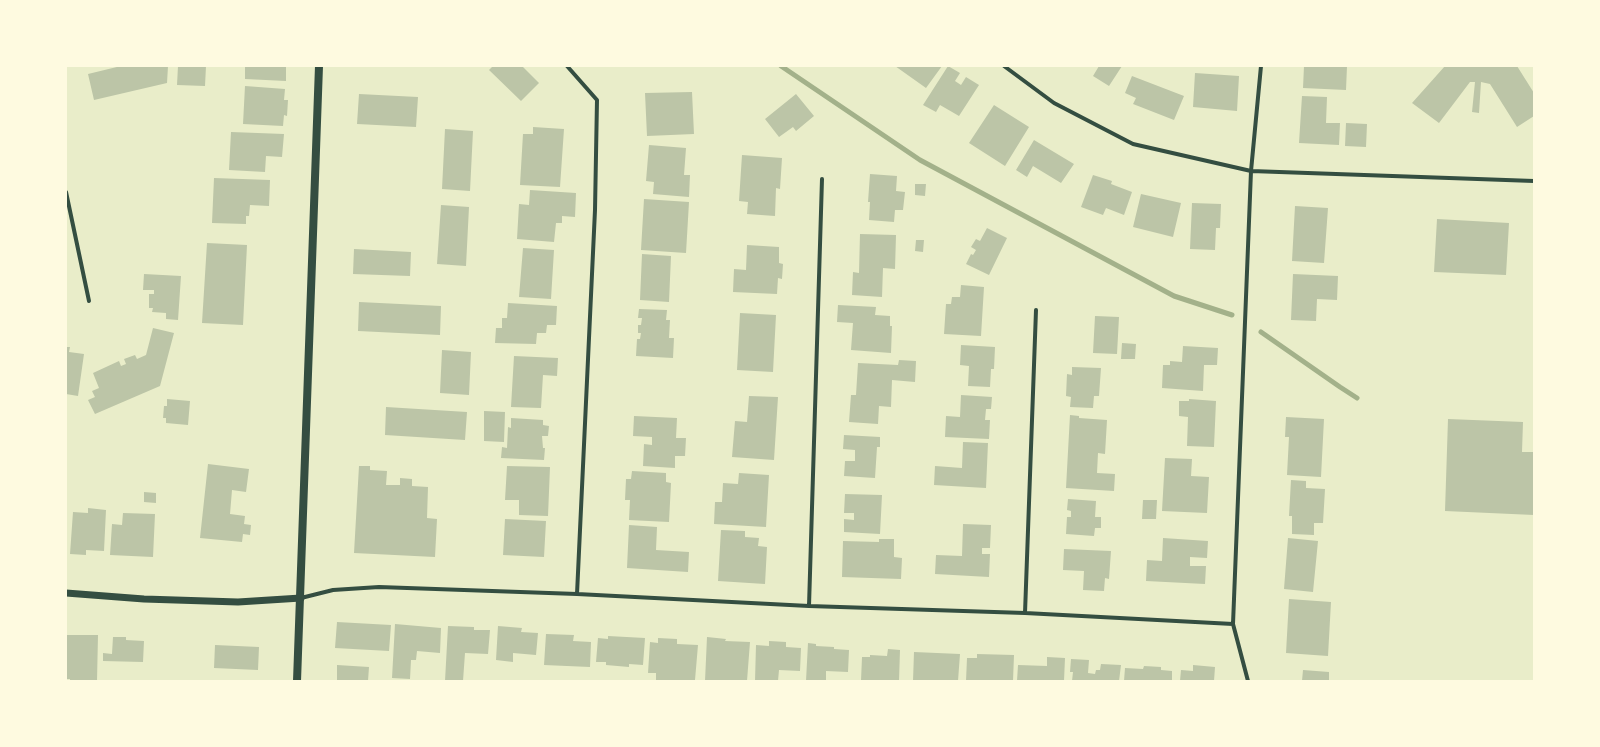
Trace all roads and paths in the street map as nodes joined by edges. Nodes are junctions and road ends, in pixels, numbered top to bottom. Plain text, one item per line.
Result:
1 (319, 66) edge
2 (567, 66) edge
3 (1004, 66) edge
4 (1261, 66) edge
5 (1251, 171) junction
6 (822, 180) dead end
7 (1534, 181) edge
8 (66, 192) edge
9 (89, 301) dead end
10 (1036, 310) dead end
11 (66, 593) edge
12 (577, 594) junction
13 (301, 598) junction
14 (809, 606) junction
15 (1025, 613) junction
16 (1234, 624) junction
17 (297, 681) edge
18 (1248, 681) edge

1 - 13 main road
2 - 12 street
3 - 5 street
4 - 5 street
5 - 7 street
5 - 16 street
6 - 14 street
8 - 9 street
10 - 15 street
11 - 13 street
12 - 13 street
12 - 14 street
13 - 17 main road
14 - 15 street
15 - 16 street
16 - 18 street

